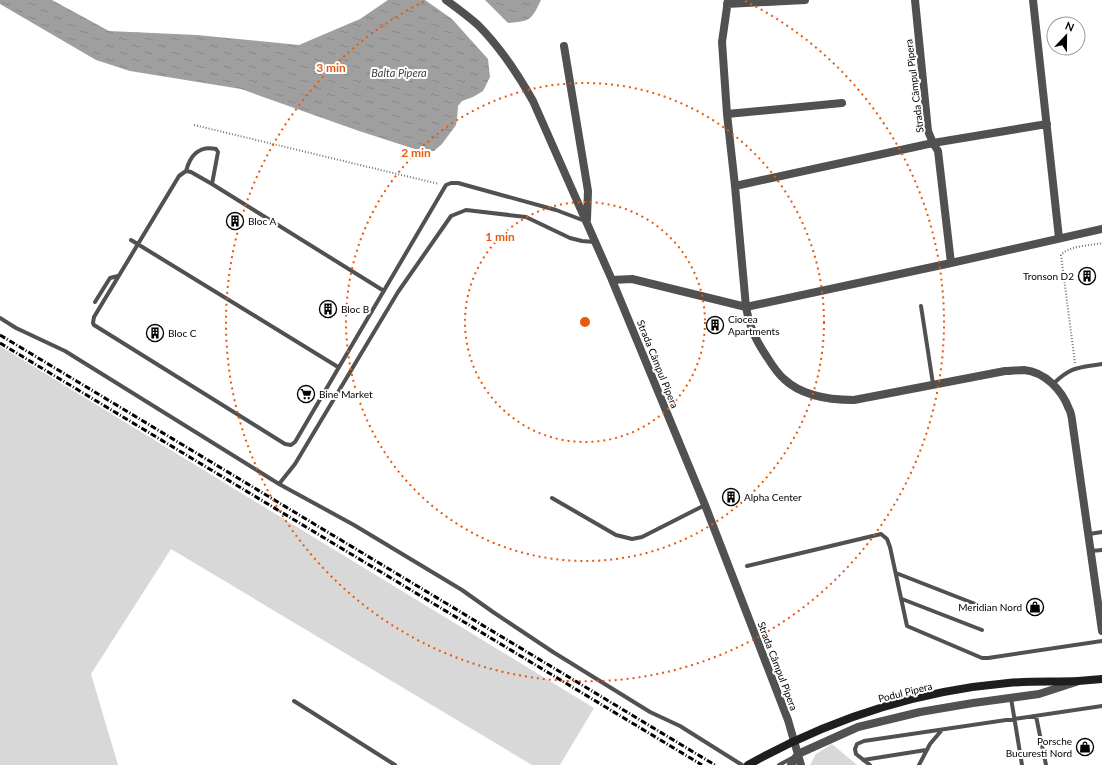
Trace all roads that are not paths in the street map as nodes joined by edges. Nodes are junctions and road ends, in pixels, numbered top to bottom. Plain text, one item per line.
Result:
1 (446, 0) edge
2 (805, 0) edge
3 (915, 0) edge
4 (1033, 0) edge
5 (727, 2) edge
6 (564, 46) dead end
7 (842, 103) dead end
8 (727, 114) junction
9 (1047, 124) junction
10 (933, 143) junction
11 (186, 171) junction
12 (212, 184) junction
13 (735, 186) junction
14 (587, 222) junction
15 (1102, 228) edge
16 (1059, 238) junction
17 (131, 240) dead end
18 (596, 242) junction
19 (138, 244) junction
20 (951, 263) junction
21 (119, 276) junction
22 (612, 280) junction
23 (384, 291) junction
24 (96, 302) dead end
25 (746, 306) junction
26 (921, 306) dead end
27 (0, 318) edge
28 (1102, 364) edge
29 (338, 367) junction
30 (933, 384) junction
31 (1053, 384) junction
32 (279, 484) junction
33 (552, 498) dead end
34 (705, 505) junction
35 (1102, 532) edge
36 (1088, 534) junction
37 (1102, 550) edge
38 (1091, 552) junction
39 (748, 566) dead end
40 (896, 573) junction
41 (902, 599) junction
42 (983, 607) dead end
43 (982, 630) dead end
44 (1102, 631) edge
45 (1102, 641) edge
46 (1102, 679) edge
47 (1078, 681) junction
48 (1011, 698) junction
49 (294, 701) dead end
50 (1102, 706) edge
51 (1036, 716) junction
52 (1015, 718) junction
53 (941, 730) junction
54 (926, 750) junction
55 (798, 754) junction
56 (863, 760) junction
57 (395, 765) edge
58 (742, 765) edge
59 (748, 765) edge
60 (778, 765) edge
61 (791, 765) edge
62 (801, 765) edge
63 (870, 765) edge
64 (919, 765) edge
65 (1022, 765) edge
66 (1046, 765) edge

1 - 14 street, Strada Câmpul Pipera
2 - 5 street
3 - 10 street, Strada Câmpul Pipera
4 - 9 street
5 - 8 street
6 - 14 street
7 - 8 street
8 - 13 street
9 - 10 street
9 - 16 street
10 - 13 street
10 - 20 street, Strada Câmpul Pipera
11 - 12 lane
11 - 12 lane
11 - 19 lane
12 - 23 lane
13 - 25 street
14 - 18 street, Strada Câmpul Pipera
14 - 23 lane
15 - 16 street
16 - 20 street
17 - 19 lane
18 - 22 street, Strada Câmpul Pipera
18 - 32 lane
19 - 21 lane
19 - 29 lane
20 - 25 street
21 - 24 lane
21 - 29 lane
22 - 25 street
22 - 34 street, Strada Câmpul Pipera
23 - 29 lane
25 - 30 street
26 - 30 lane
27 - 32 lane
28 - 31 lane
30 - 31 street
31 - 36 street
32 - 58 lane
33 - 34 lane
34 - 55 street, Strada Câmpul Pipera
35 - 36 lane
36 - 38 street
37 - 38 lane
38 - 44 street
39 - 40 lane
40 - 41 lane
40 - 42 lane
41 - 43 lane
41 - 45 lane
46 - 47 main road, Podul Pipera
47 - 48 street
47 - 59 main road, Podul Pipera, bridge
48 - 52 lane
48 - 55 street
49 - 57 lane
50 - 51 lane
51 - 52 lane
51 - 66 lane
52 - 53 lane
52 - 65 lane
53 - 54 lane
53 - 56 lane
54 - 56 lane
54 - 64 lane
55 - 60 lane
55 - 61 street
55 - 62 street, Strada Câmpul Pipera
56 - 63 lane

